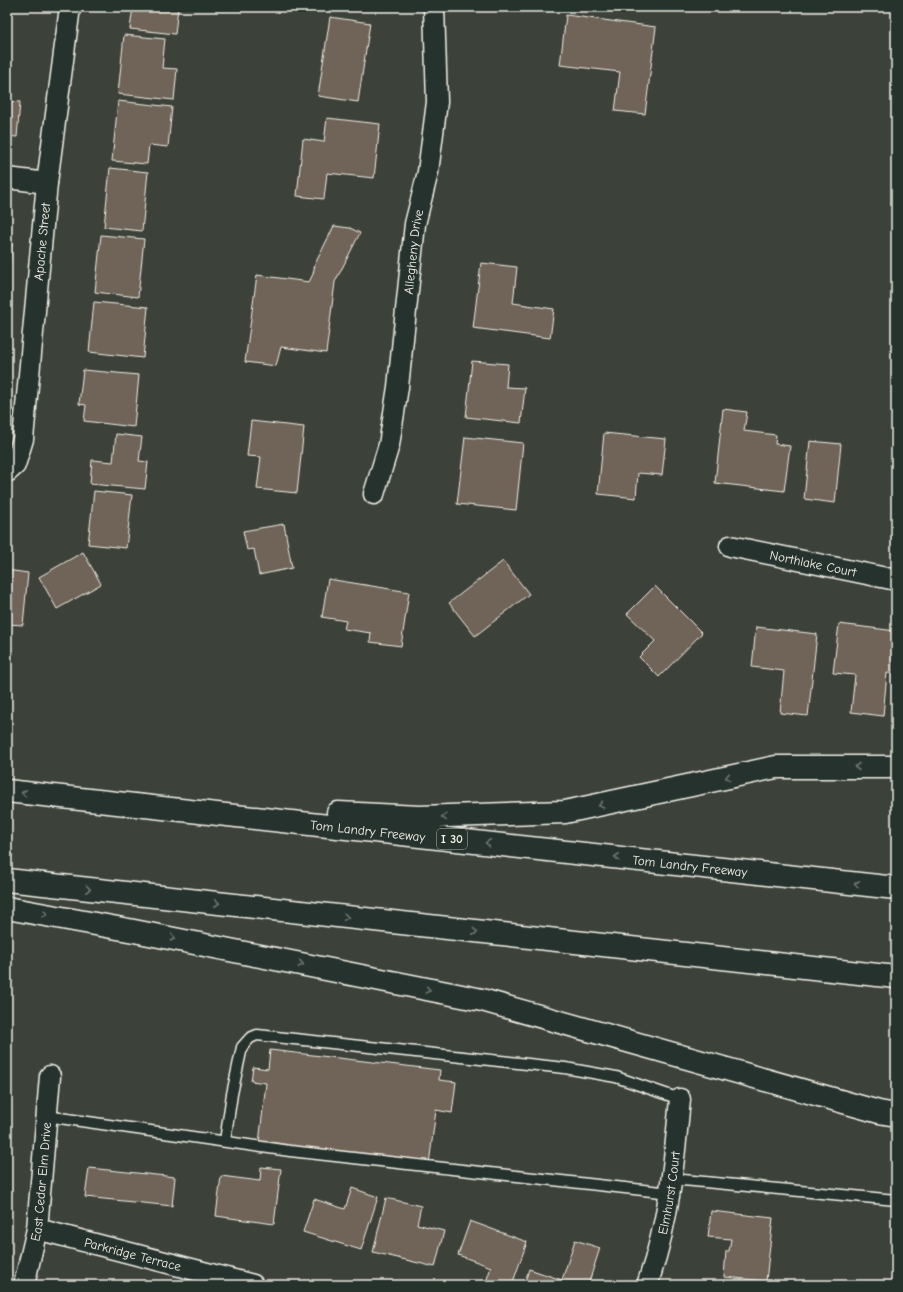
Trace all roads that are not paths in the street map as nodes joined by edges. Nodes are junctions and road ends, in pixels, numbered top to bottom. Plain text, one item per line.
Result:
1 (70, 7) edge
2 (434, 7) edge
3 (7, 178) edge
4 (47, 183) junction
5 (7, 472) edge
6 (374, 494) dead end
7 (730, 546) dead end
8 (896, 580) edge
9 (896, 767) edge
10 (7, 791) edge
11 (52, 796) junction
12 (7, 880) edge
13 (896, 888) edge
14 (7, 908) edge
15 (896, 977) edge
16 (50, 1076) dead end
17 (680, 1099) joint
18 (896, 1115) edge
19 (46, 1116) junction
20 (225, 1141) junction
21 (671, 1186) junction
22 (896, 1200) edge
23 (37, 1229) junction
24 (24, 1285) edge
25 (253, 1285) edge
26 (647, 1285) edge

1 - 4 street, Apache Street
2 - 6 street, Allegheny Drive
3 - 4 street
4 - 5 street, Apache Street
7 - 8 street, Northlake Court
9 -> 11 highway
11 -> 10 highway, Tom Landry Freeway / I 30
13 -> 11 highway, Tom Landry Freeway / I 30
12 -> 15 highway
14 -> 18 highway
16 - 19 street, East Cedar Elm Drive
17 - 20 lane
17 - 21 street, Elmhurst Court
19 - 20 lane
19 - 23 street, East Cedar Elm Drive
20 - 21 lane
21 - 22 lane
21 - 26 street, Elmhurst Court
23 - 24 street, East Cedar Elm Drive
23 - 25 street, Parkridge Terrace

